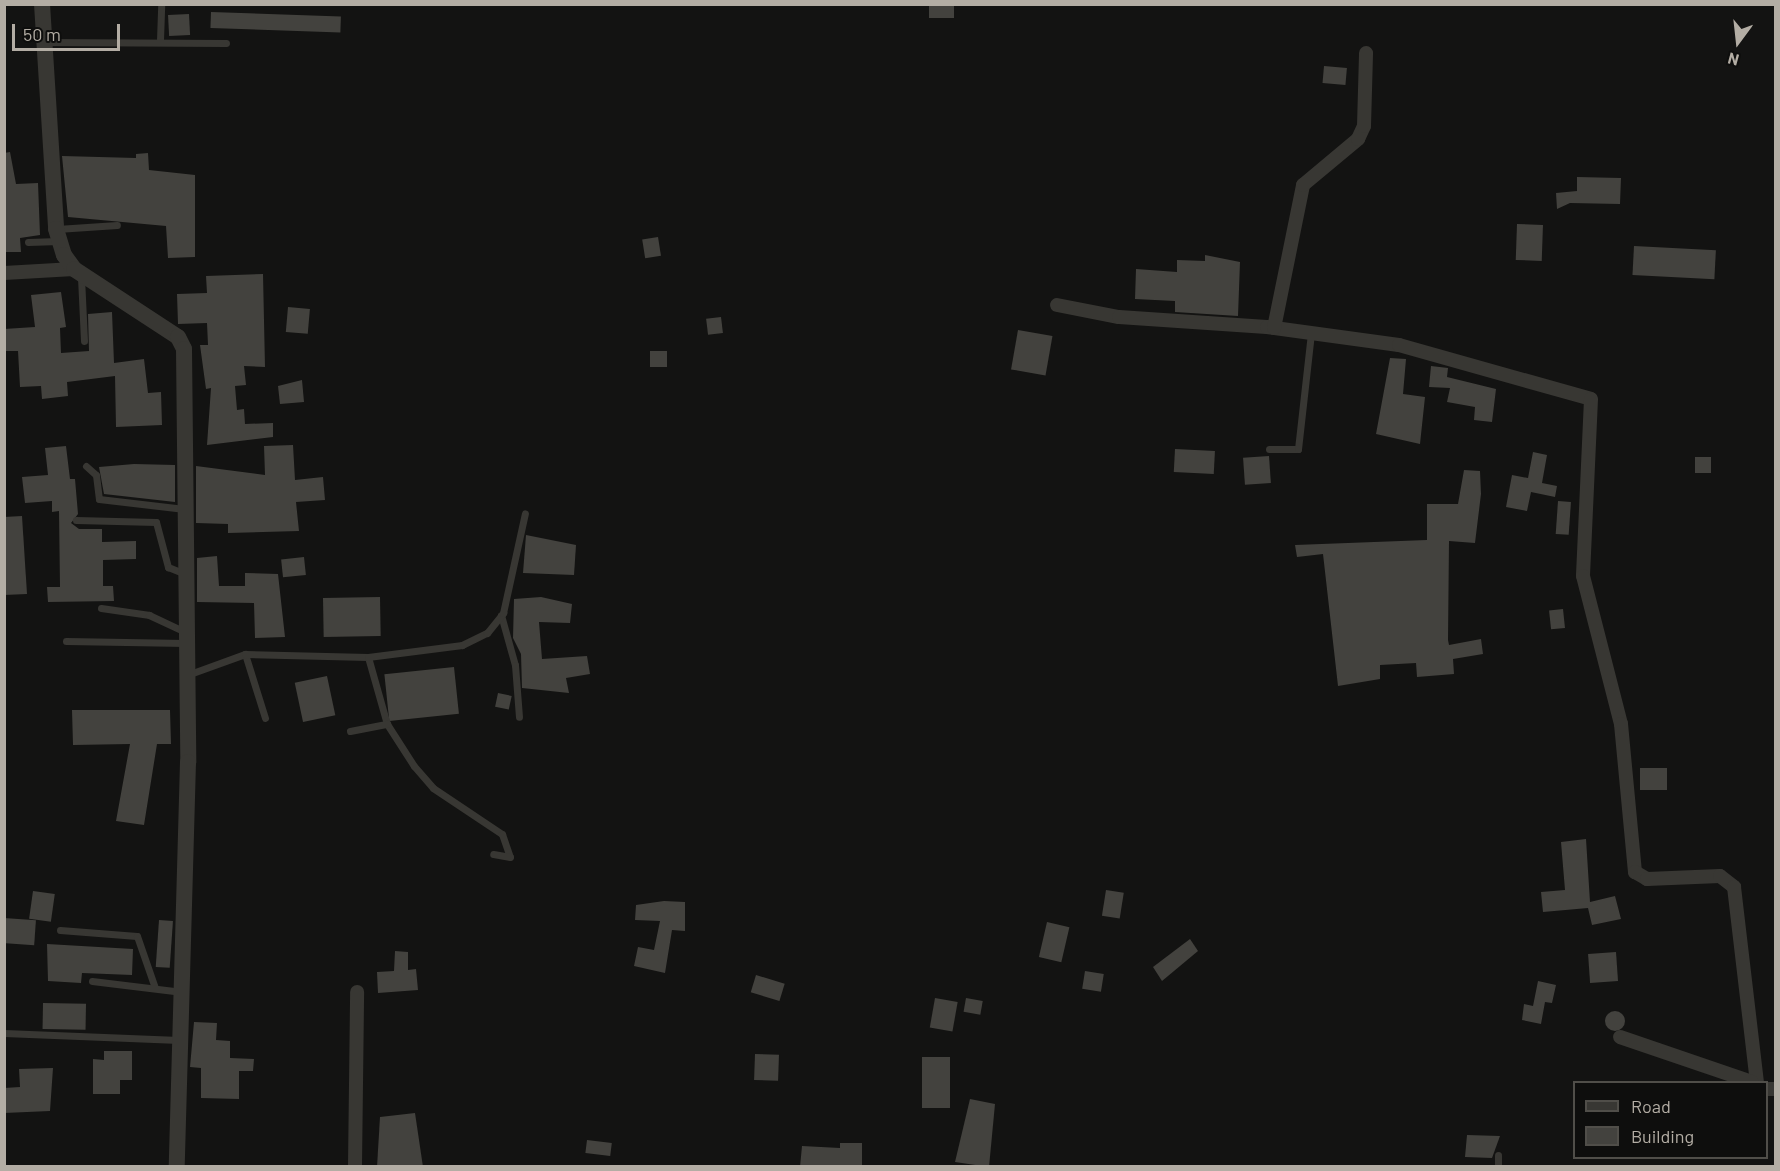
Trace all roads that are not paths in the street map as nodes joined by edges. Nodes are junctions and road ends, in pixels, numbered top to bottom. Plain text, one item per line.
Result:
1 (42, 4) edge
2 (160, 4) edge
3 (160, 40) junction
4 (42, 42) junction
5 (226, 43) dead end
6 (1366, 53) dead end
7 (117, 225) dead end
8 (58, 235) junction
9 (28, 242) dead end
10 (78, 271) junction
11 (4, 273) edge
12 (1057, 305) dead end
13 (1274, 328) junction
14 (1311, 334) junction
15 (84, 341) dead end
16 (1269, 449) dead end
17 (86, 466) dead end
18 (184, 509) junction
19 (525, 513) dead end
20 (76, 520) dead end
21 (185, 574) junction
22 (101, 608) dead end
23 (501, 615) junction
24 (186, 637) junction
25 (66, 641) dead end
26 (245, 654) junction
27 (368, 657) junction
28 (187, 675) junction
29 (519, 717) dead end
30 (265, 718) dead end
31 (387, 724) junction
32 (350, 731) dead end
33 (493, 854) dead end
34 (60, 930) dead end
35 (92, 981) dead end
36 (155, 988) junction
37 (184, 992) junction
38 (357, 993) dead end
39 (4, 1033) edge
40 (1620, 1037) dead end
41 (183, 1040) junction
42 (1746, 1081) edge
43 (1757, 1081) edge
44 (1498, 1155) dead end
45 (177, 1167) edge
46 (356, 1167) edge
47 (1498, 1167) edge

1 - 4 street
2 - 3 lane
3 - 4 lane
3 - 5 lane
4 - 8 street
6 - 13 street
7 - 8 lane
8 - 9 lane
8 - 10 street
10 - 11 street
10 - 15 lane
10 - 18 street
12 - 13 street
13 - 14 street
14 - 16 lane
14 - 43 street
17 - 18 lane
18 - 21 street
19 - 23 lane
20 - 21 lane
21 - 24 street
22 - 24 lane
23 - 27 lane
23 - 29 lane
24 - 25 lane
24 - 28 street
26 - 27 lane
26 - 28 lane
26 - 30 lane
27 - 31 lane
28 - 37 street
31 - 32 lane
31 - 33 lane
34 - 36 lane
35 - 36 lane
36 - 37 lane
37 - 41 street
38 - 46 street
39 - 41 lane
40 - 42 street
41 - 45 street
44 - 47 lane

